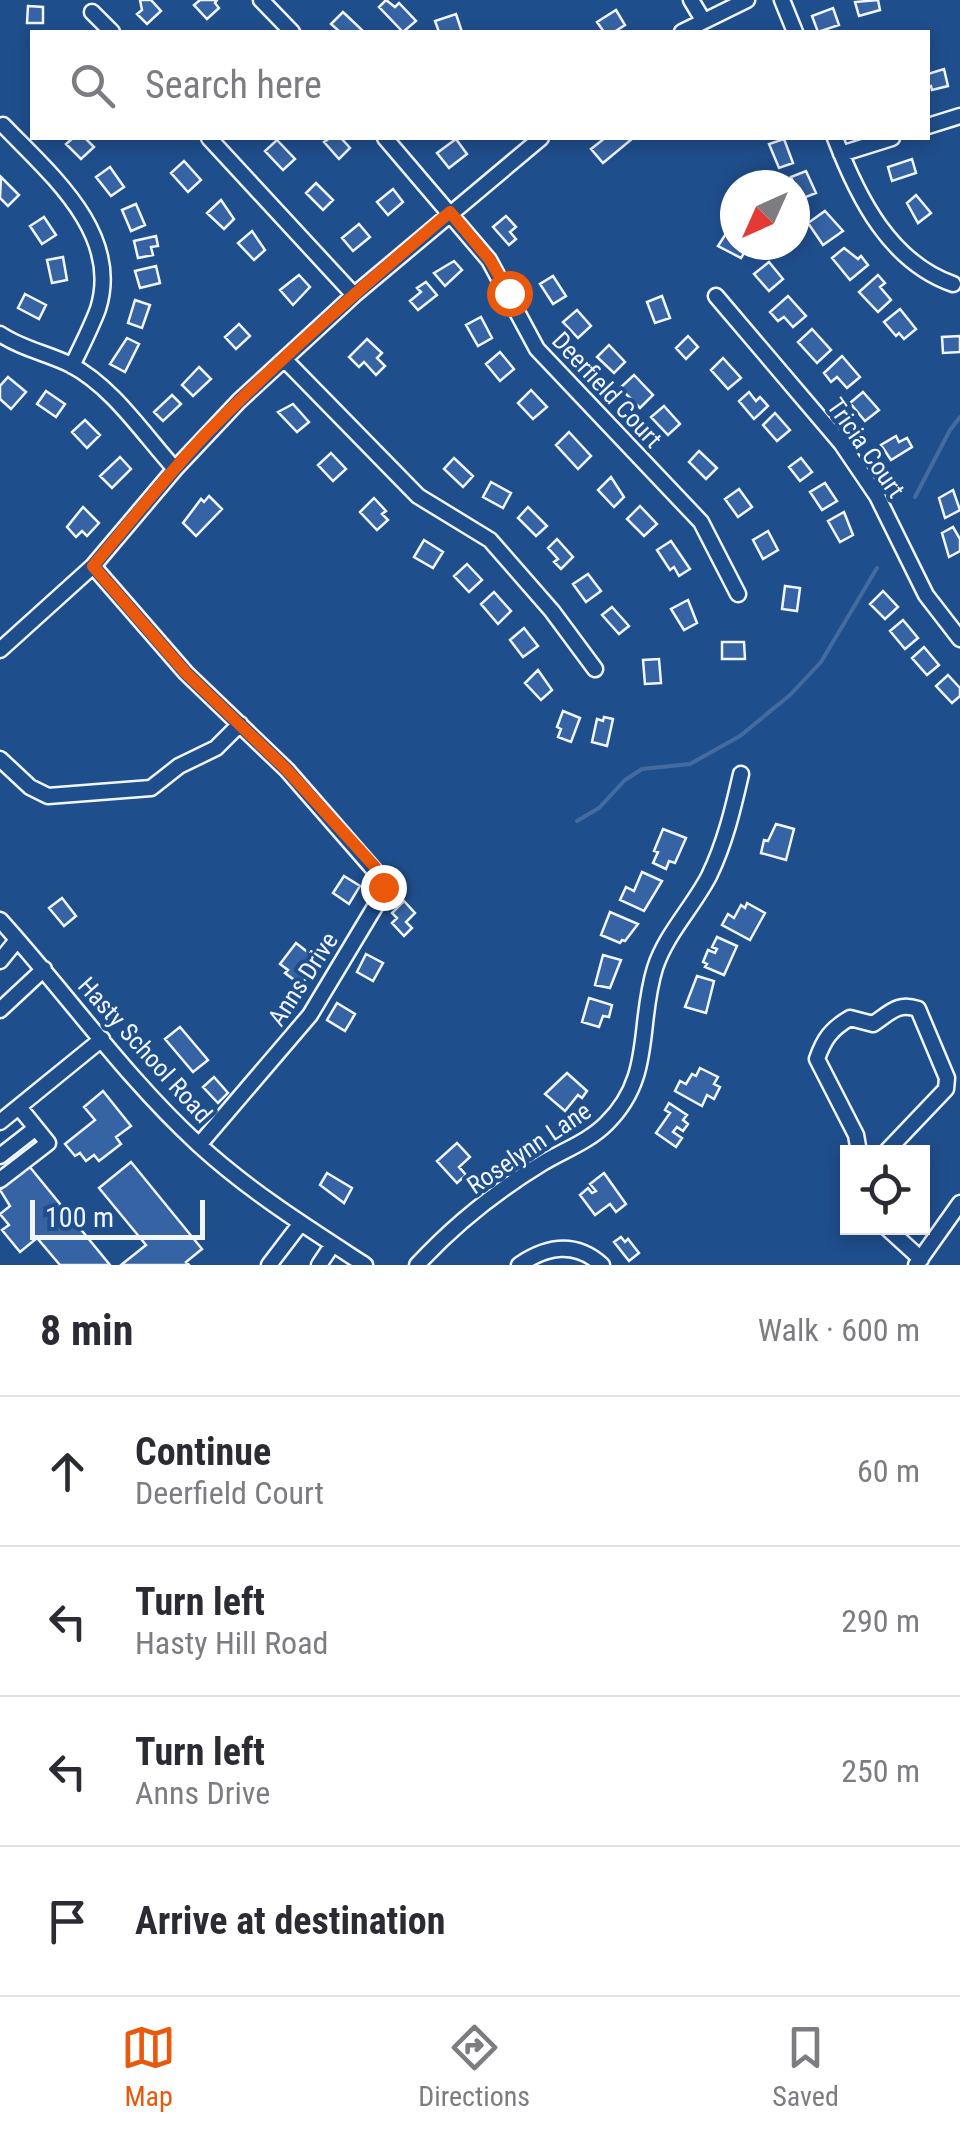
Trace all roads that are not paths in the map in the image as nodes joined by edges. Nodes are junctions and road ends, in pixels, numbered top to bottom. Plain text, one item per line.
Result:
1 (261, 0) edge
2 (691, 0) edge
3 (746, 0) edge
4 (782, 0) edge
5 (92, 12) dead end
6 (703, 20) junction
7 (110, 30) edge
8 (290, 30) edge
9 (686, 30) edge
10 (794, 30) edge
11 (960, 116) edge
12 (3, 125) dead end
13 (930, 125) edge
14 (210, 140) edge
15 (387, 140) edge
16 (539, 140) edge
17 (836, 140) edge
18 (886, 140) edge
19 (841, 154) junction
20 (450, 212) junction
21 (953, 284) dead end
22 (354, 295) junction
23 (716, 296) dead end
24 (0, 334) edge
25 (285, 360) junction
26 (72, 366) junction
27 (175, 470) junction
28 (93, 566) junction
29 (738, 594) dead end
30 (960, 639) edge
31 (0, 650) edge
32 (595, 669) dead end
33 (240, 724) junction
34 (0, 759) edge
35 (741, 774) dead end
36 (0, 920) edge
37 (7, 947) edge
38 (44, 969) junction
39 (0, 1010) edge
40 (102, 1040) junction
41 (19, 1107) junction
42 (0, 1122) edge
43 (36, 1128) junction
44 (199, 1145) junction
45 (858, 1145) edge
46 (893, 1145) edge
47 (0, 1156) edge
48 (0, 1180) edge
49 (960, 1204) edge
50 (301, 1222) junction
51 (893, 1235) edge
52 (333, 1244) junction
53 (918, 1262) edge
54 (269, 1265) edge
55 (319, 1265) edge
56 (366, 1265) edge
57 (417, 1265) edge
58 (519, 1265) edge
59 (602, 1265) edge

1 - 8 street
2 - 6 street
3 - 6 street
4 - 10 street
5 - 7 street
6 - 9 street
11 - 13 street
12 - 26 street
14 - 22 street
15 - 20 street, Deerfield Court
16 - 20 street
17 - 19 street
18 - 19 street
19 - 21 street
20 - 22 street
20 - 29 street, Deerfield Court
22 - 25 street
23 - 30 street, Tricia Court
24 - 26 street
25 - 27 street
25 - 32 street
26 - 27 street
27 - 28 street
28 - 31 street
28 - 33 street, Anns Drive
33 - 34 street
33 - 44 street, Anns Drive
35 - 57 street, Roselynn Lane
36 - 37 street, Hasty School Road
37 - 38 street, Hasty School Road
38 - 39 street
38 - 40 street, Hasty School Road
40 - 41 street
40 - 44 street, Hasty School Road
41 - 42 street
41 - 43 street
43 - 47 street
43 - 48 street
44 - 50 street, Hasty School Road
45 - 46 street
49 - 53 street
50 - 52 street, Hasty School Road
50 - 54 street
51 - 53 street
52 - 55 street
52 - 56 street, Hasty School Road
58 - 59 street

